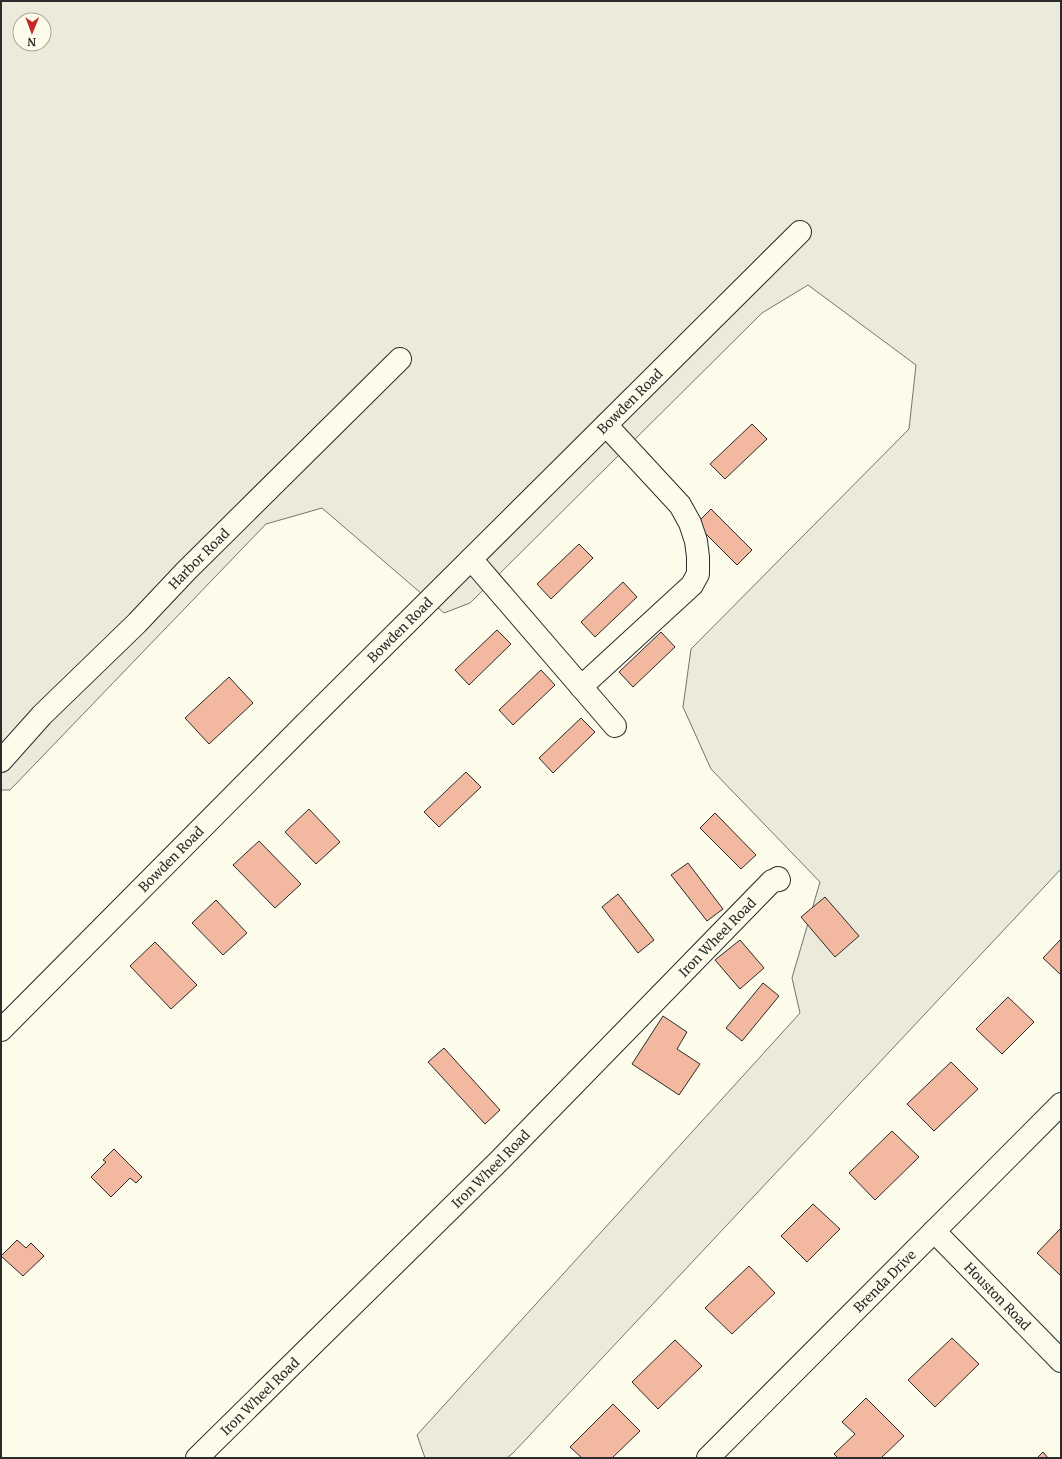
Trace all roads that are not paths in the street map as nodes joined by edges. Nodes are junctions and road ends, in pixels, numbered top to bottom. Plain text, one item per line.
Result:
1 (800, 232) dead end
2 (400, 359) dead end
3 (606, 425) junction
4 (470, 559) junction
5 (581, 687) junction
6 (615, 726) dead end
7 (1, 761) edge
8 (778, 878) dead end
9 (1, 1030) edge
10 (1061, 1104) edge
11 (934, 1231) junction
12 (1061, 1361) edge
13 (198, 1458) edge
14 (708, 1458) edge

1 - 3 street, Bowden Road
2 - 7 street, Harbor Road
3 - 4 street, Bowden Road
3 - 5 street
4 - 5 street
4 - 9 street, Bowden Road
5 - 6 street
8 - 13 street, Iron Wheel Road
10 - 11 street, Brenda Drive
11 - 12 street, Houston Road
11 - 14 street, Brenda Drive

